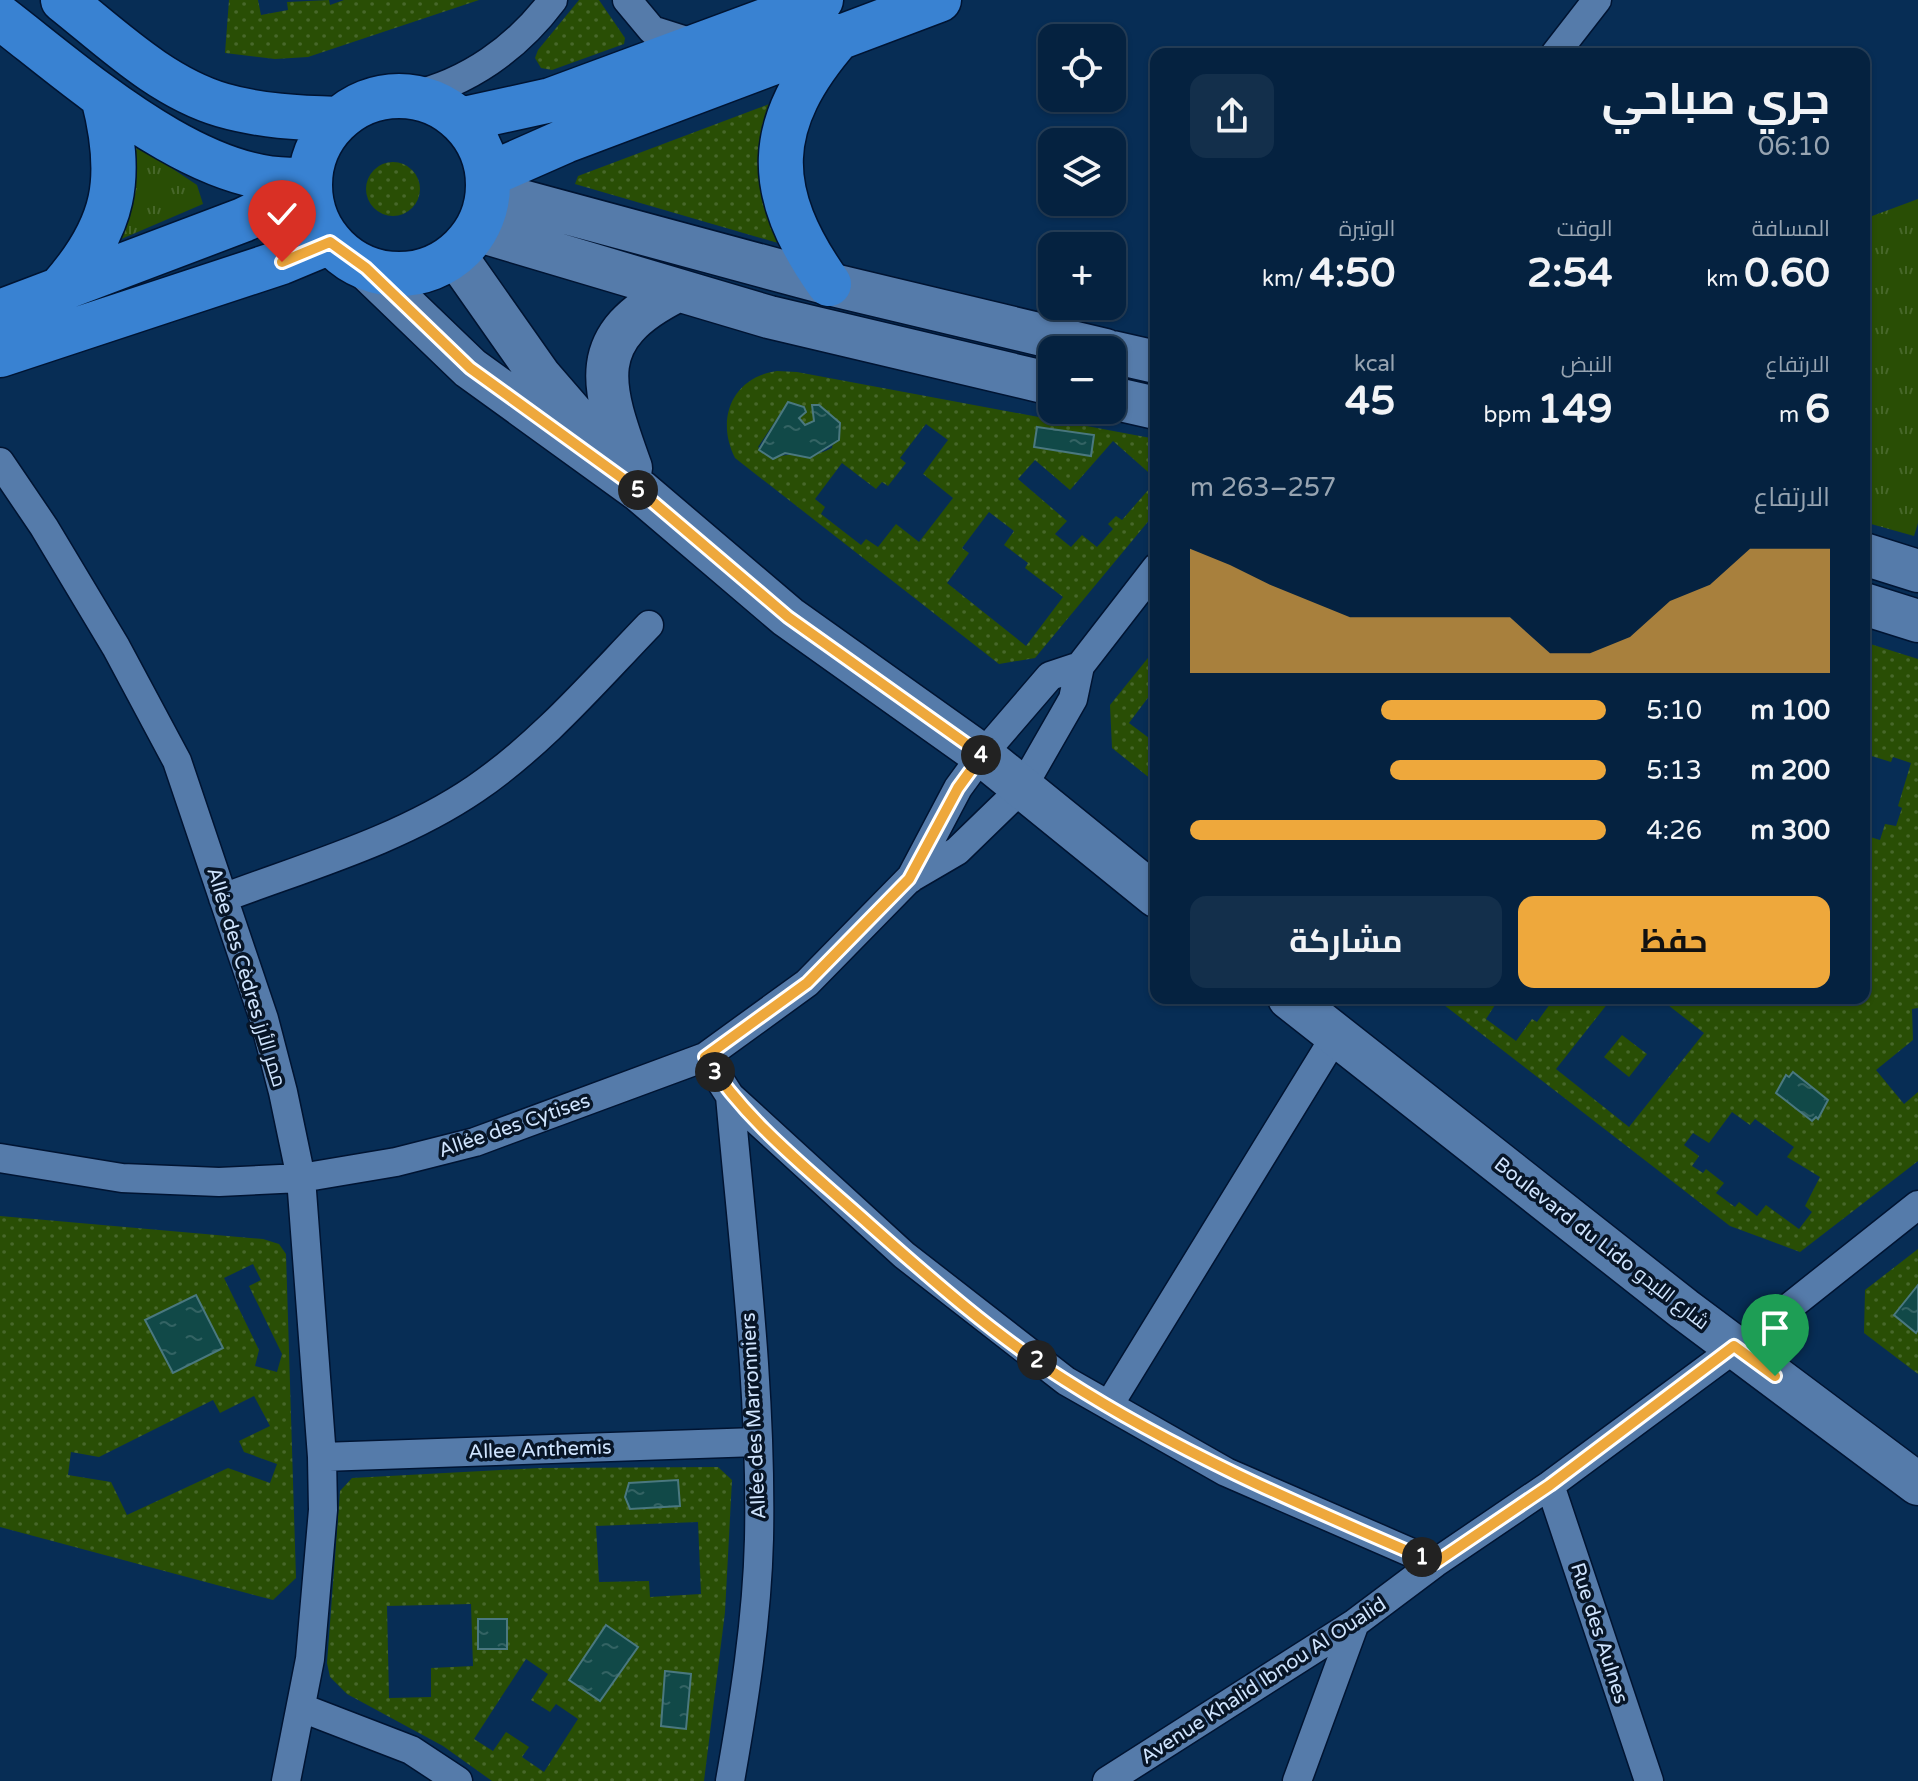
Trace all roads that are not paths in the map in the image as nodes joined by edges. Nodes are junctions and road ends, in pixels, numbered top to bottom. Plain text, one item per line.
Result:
1 (63, 0) edge
2 (553, 0) edge
3 (627, 0) edge
4 (939, 0) edge
5 (1597, 0) edge
6 (0, 17) edge
7 (831, 18) edge
8 (696, 44) junction
9 (1560, 48) edge
10 (410, 96) junction
11 (103, 97) junction
12 (338, 119) junction
13 (460, 120) junction
14 (310, 183) junction
15 (477, 213) junction
16 (330, 242) junction
17 (366, 268) junction
18 (829, 284) junction
19 (677, 291) junction
20 (58, 292) junction
21 (0, 312) edge
22 (1046, 336) edge
23 (0, 355) edge
24 (1126, 355) edge
25 (1150, 361) edge
26 (1038, 381) edge
27 (1126, 401) edge
28 (1150, 407) edge
29 (0, 462) edge
30 (640, 491) junction
31 (1870, 556) edge
32 (1918, 571) edge
33 (1150, 576) edge
34 (1870, 606) edge
35 (1918, 621) edge
36 (649, 625) dead end
37 (1080, 666) junction
38 (982, 755) junction
39 (1022, 788) junction
40 (909, 879) junction
41 (1150, 891) edge
42 (223, 898) junction
43 (1297, 1004) edge
44 (1336, 1035) junction
45 (705, 1057) junction
46 (730, 1096) junction
47 (0, 1158) edge
48 (301, 1178) junction
49 (1918, 1205) edge
50 (1734, 1346) junction
51 (1109, 1405) junction
52 (757, 1442) junction
53 (322, 1457) junction
54 (1918, 1484) edge
55 (1550, 1485) junction
56 (1435, 1563) junction
57 (1355, 1623) junction
58 (302, 1708) junction
59 (286, 1781) edge
60 (458, 1781) edge
61 (730, 1781) edge
62 (1107, 1781) edge
63 (1297, 1781) edge
64 (1649, 1781) edge

1 - 12 main road
2 - 10 street
3 - 8 street
4 - 7 main road
5 - 9 street
6 - 11 main road
7 - 8 main road
7 - 15 main road
7 - 18 main road
8 - 13 main road
10 - 12 main road
10 - 13 main road
11 - 14 main road
11 - 20 main road
12 - 14 main road
13 - 15 main road
14 - 16 main road
14 - 20 main road
15 - 17 main road
15 - 18 main road
15 - 19 main road
15 - 30 main road
16 - 17 main road
16 - 23 main road
17 - 30 main road
18 - 22 main road
19 - 26 main road
19 - 30 main road
20 - 21 main road
24 - 25 main road
27 - 28 main road
29 - 42 street, Allée des Cèdres ممر الأرز
30 - 38 main road
31 - 32 main road
33 - 37 street, Allée des Cytises
34 - 35 main road
36 - 42 street
37 - 38 street, Allée des Cytises
37 - 39 street, Allée des Cytises
38 - 39 main road
38 - 40 street, Allée des Cytises
39 - 40 street, Allée des Cytises
39 - 41 main road
40 - 45 street, Allée des Cytises
42 - 48 street, Allée des Cèdres ممر الأرز
43 - 44 main road, Boulevard du Lido شارع الليدو
44 - 50 main road, Boulevard du Lido شارع الليدو
44 - 51 street
45 - 46 street, Allée des Marronniers
45 - 48 street, Allée des Cytises
46 - 51 street
46 - 52 street, Allée des Marronniers
47 - 48 street, Allée des Cytises
48 - 53 street, Allée des Cèdres ممر الأرز
49 - 50 street, Avenue Khalid Ibnou Al Oualid
50 - 54 main road, Boulevard du Lido شارع الليدو
50 - 55 street, Avenue Khalid Ibnou Al Oualid
51 - 56 street
52 - 53 street, Allee Anthemis
52 - 61 street, Allée des Marronniers
53 - 58 street, Allée des Cèdres ممر الأرز
55 - 56 street, Avenue Khalid Ibnou Al Oualid
55 - 64 street, Rue des Aulnes
56 - 57 street, Avenue Khalid Ibnou Al Oualid
57 - 62 street, Avenue Khalid Ibnou Al Oualid
57 - 63 street
58 - 59 street, Allée des Cèdres ممر الأرز
58 - 60 street

